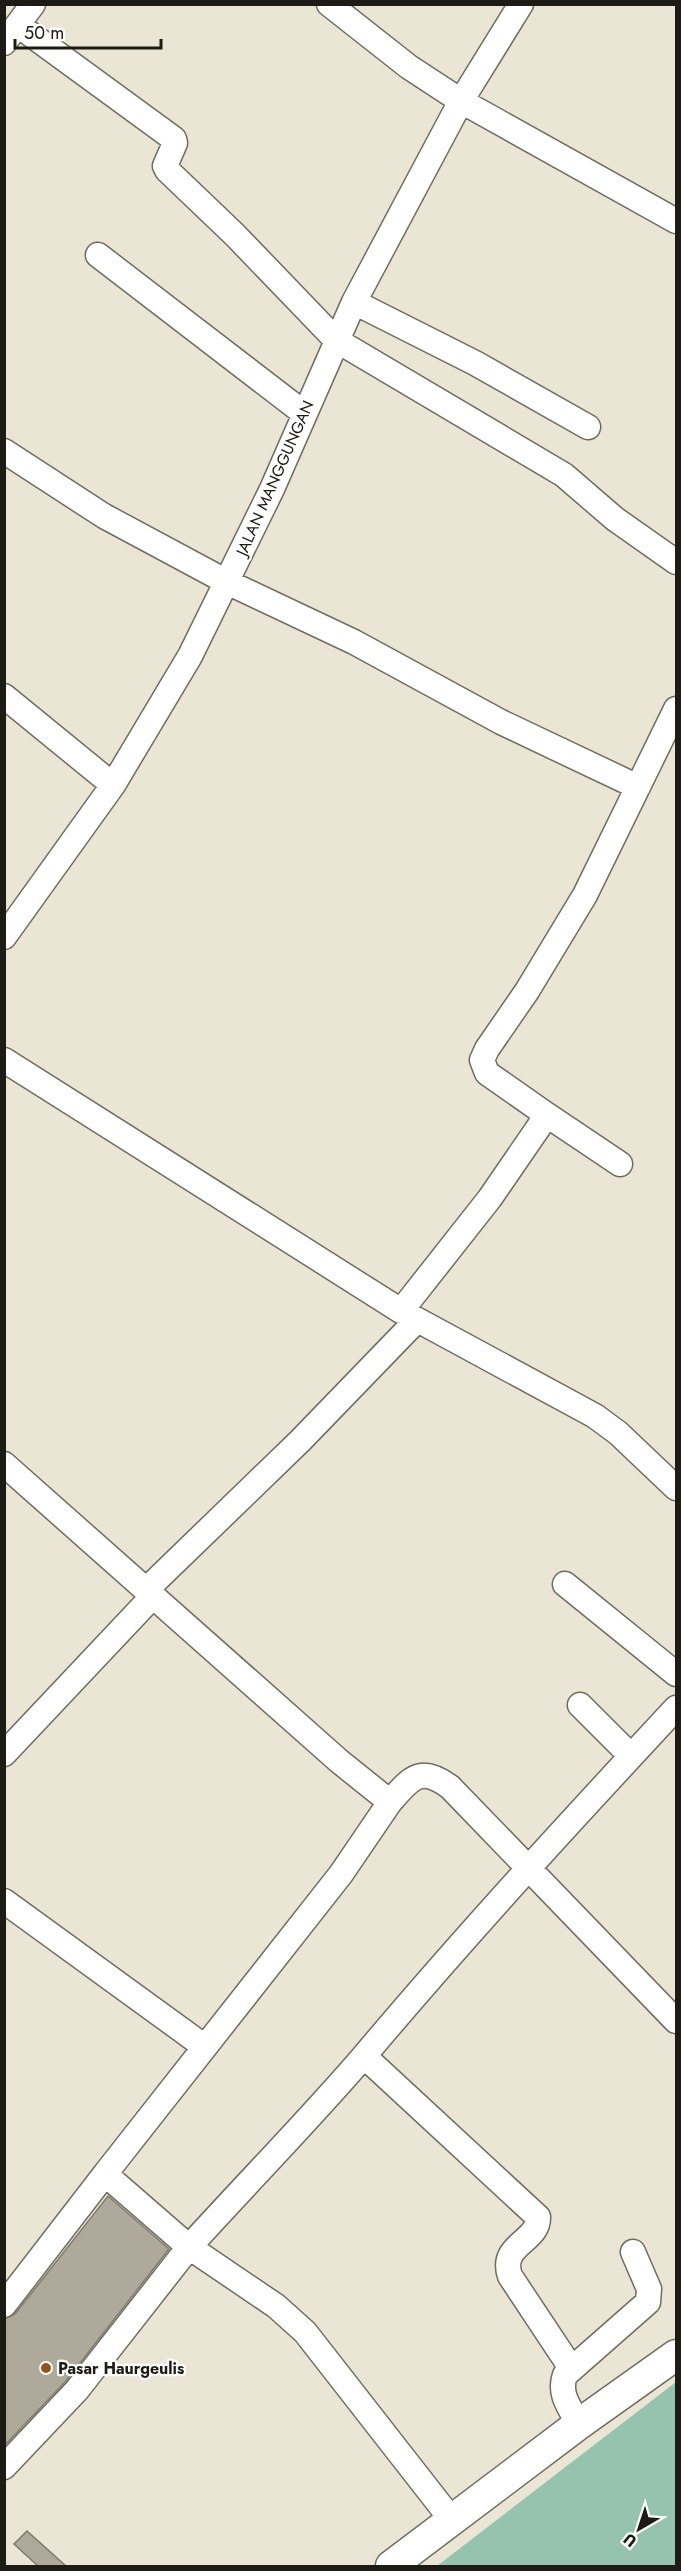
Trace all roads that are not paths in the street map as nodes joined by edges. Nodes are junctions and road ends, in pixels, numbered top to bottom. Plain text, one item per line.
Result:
1 (33, 4) edge
2 (329, 4) edge
3 (521, 4) edge
4 (11, 34) edge
5 (461, 101) junction
6 (676, 220) edge
7 (98, 255) dead end
8 (354, 302) junction
9 (336, 340) junction
10 (305, 414) junction
11 (588, 427) dead end
12 (4, 451) edge
13 (676, 562) edge
14 (227, 582) junction
15 (4, 696) edge
16 (673, 725) edge
17 (113, 785) junction
18 (638, 788) junction
19 (4, 937) edge
20 (4, 1060) edge
21 (546, 1115) junction
22 (620, 1164) dead end
23 (409, 1315) junction
24 (4, 1464) edge
25 (676, 1488) edge
26 (565, 1584) dead end
27 (150, 1593) junction
28 (676, 1674) edge
29 (580, 1705) dead end
30 (676, 1708) edge
31 (4, 1754) edge
32 (632, 1756) junction
33 (390, 1802) junction
34 (528, 1868) junction
35 (4, 1901) edge
36 (676, 2021) edge
37 (205, 2047) junction
38 (364, 2056) junction
39 (105, 2174) junction
40 (189, 2247) junction
41 (633, 2252) dead end
42 (9, 2291) edge
43 (676, 2355) edge
44 (571, 2368) junction
45 (579, 2424) junction
46 (4, 2467) edge
47 (451, 2519) junction
48 (391, 2566) edge

1 - 4 street
2 - 5 street
3 - 5 street, JALAN MANGGUNGAN
4 - 9 street
5 - 6 street
5 - 8 street, JALAN MANGGUNGAN
7 - 10 street
8 - 9 street, JALAN MANGGUNGAN
8 - 11 street
9 - 10 street, JALAN MANGGUNGAN
9 - 13 street
10 - 14 street, JALAN MANGGUNGAN
12 - 14 street
14 - 17 street, JALAN MANGGUNGAN
14 - 18 street
15 - 17 street
16 - 18 street
17 - 19 street, JALAN MANGGUNGAN
18 - 21 street
20 - 23 street
21 - 22 street
21 - 23 street
23 - 25 street
23 - 27 street
24 - 27 street
26 - 28 street
27 - 31 street
27 - 33 street
29 - 32 street
30 - 32 street
32 - 34 street
33 - 34 street
33 - 37 street
34 - 36 street
34 - 38 street
35 - 37 street
37 - 39 street
38 - 40 street
38 - 44 street
39 - 40 street
39 - 42 street
40 - 46 street
40 - 47 street
41 - 44 street
43 - 45 main road
44 - 45 street
45 - 47 main road
47 - 48 main road

